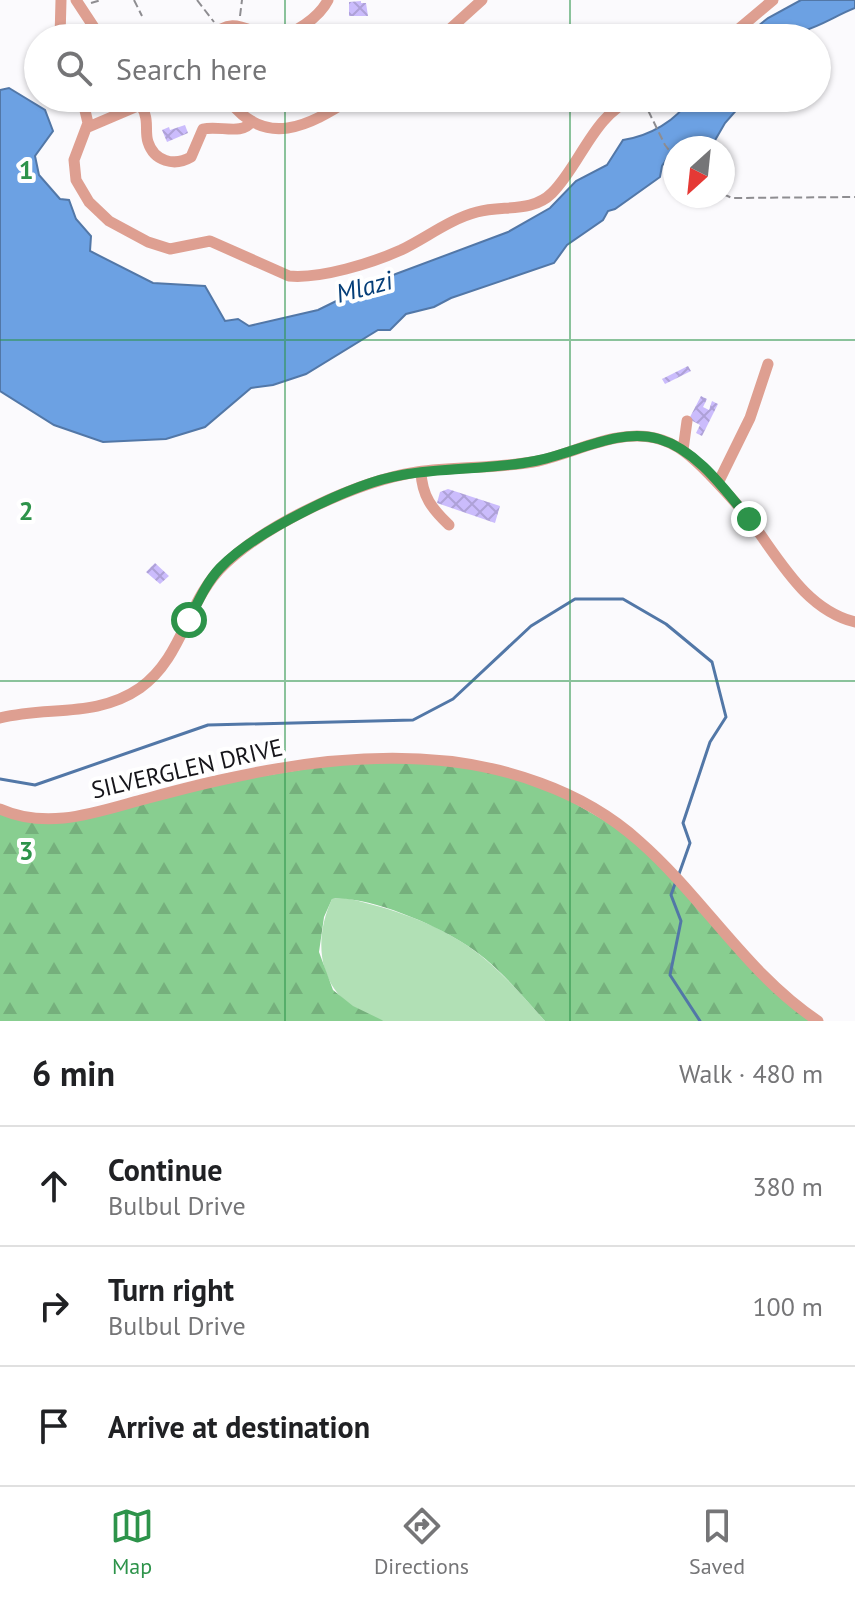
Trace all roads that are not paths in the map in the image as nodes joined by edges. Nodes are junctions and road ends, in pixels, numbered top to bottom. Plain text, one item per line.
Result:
1 (61, 0) edge
2 (76, 0) edge
3 (328, 0) edge
4 (482, 0) edge
5 (773, 0) edge
6 (60, 24) edge
7 (92, 24) edge
8 (304, 24) edge
9 (455, 24) edge
10 (745, 24) edge
11 (87, 112) edge
12 (117, 112) edge
13 (144, 112) edge
14 (239, 112) edge
15 (331, 112) edge
16 (614, 112) edge
17 (252, 121) junction
18 (86, 128) junction
19 (768, 364) dead end
20 (687, 421) dead end
21 (683, 450) junction
22 (421, 472) junction
23 (718, 483) junction
24 (449, 525) dead end
25 (855, 622) edge
26 (0, 718) edge
27 (0, 809) edge
28 (818, 1021) edge

1 - 6 street
2 - 7 street
3 - 8 street
4 - 9 street
5 - 10 street
11 - 18 street
12 - 18 street
13 - 17 street
14 - 17 street
15 - 17 street
16 - 18 street
19 - 23 street
20 - 21 street
21 - 22 street
21 - 23 street
22 - 24 street
22 - 26 street
23 - 25 street
27 - 28 street, SILVERGLEN DRIVE

